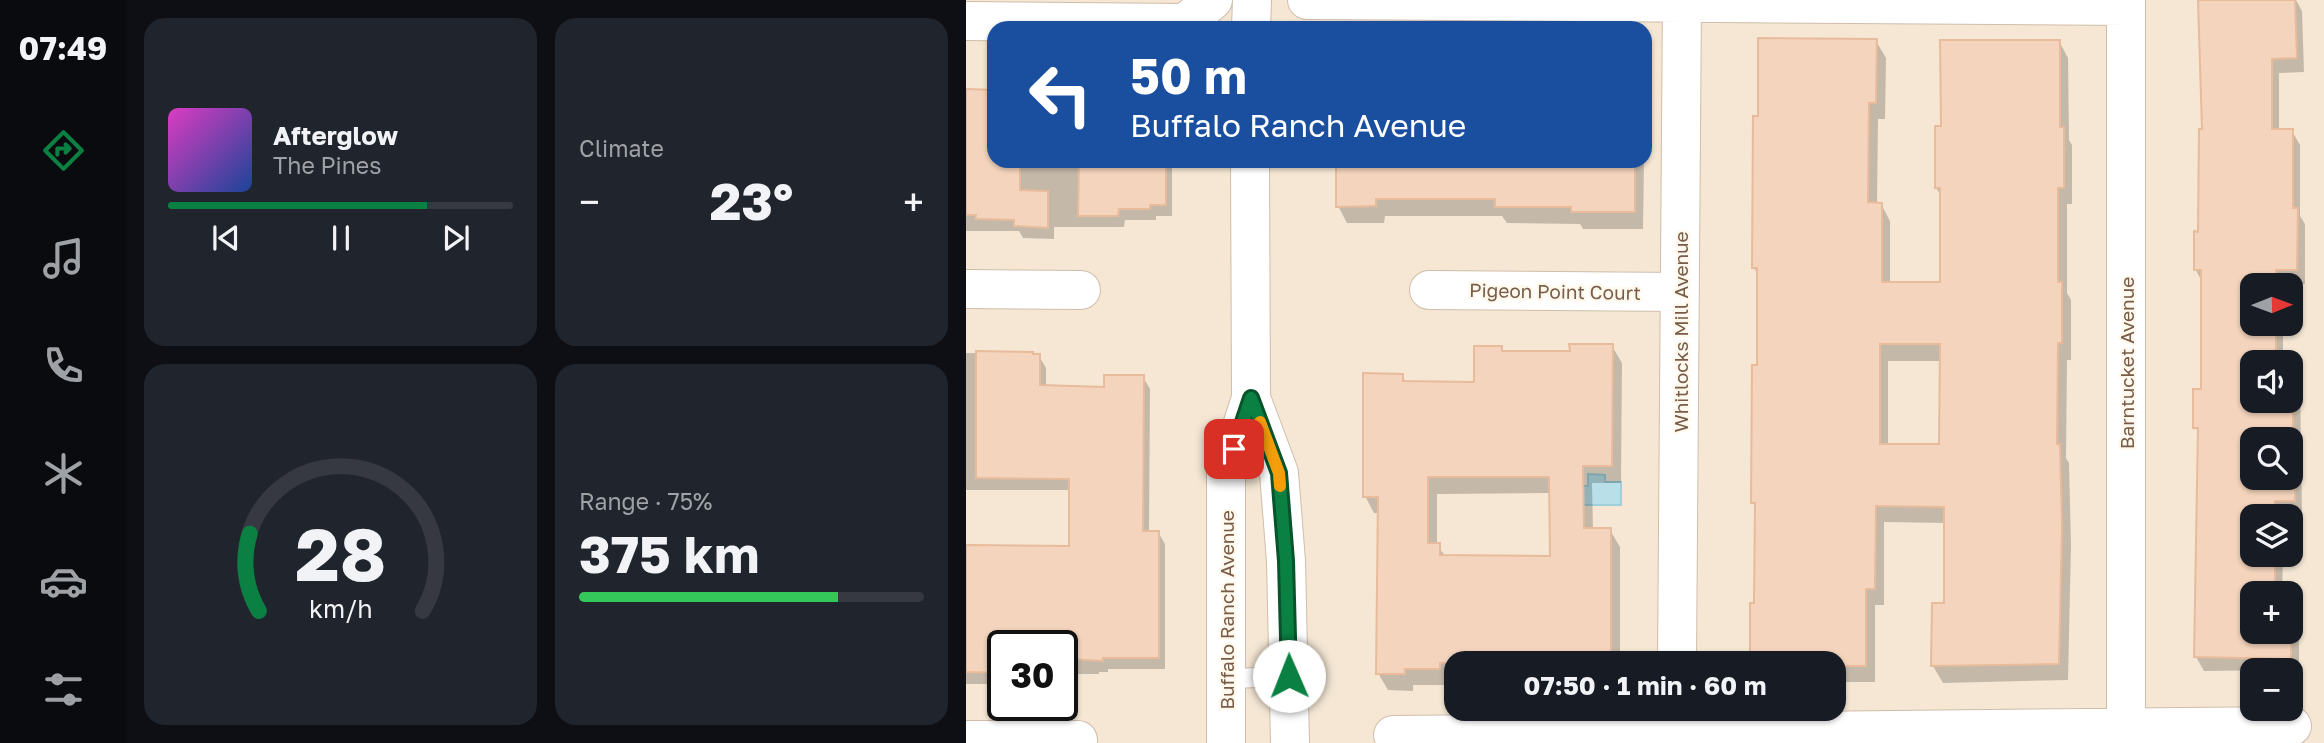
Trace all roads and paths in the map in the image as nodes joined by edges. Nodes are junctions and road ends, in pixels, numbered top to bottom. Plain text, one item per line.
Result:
1 (1213, 0) edge
2 (1252, 0) edge
3 (1307, 0) edge
4 (1682, 2) edge
5 (2126, 3) edge
6 (966, 21) edge
7 (987, 21) edge
8 (1187, 21) edge
9 (1251, 21) edge
10 (1250, 168) edge
11 (966, 289) edge
12 (1082, 290) dead end
13 (1429, 290) dead end
14 (1680, 292) junction
15 (1251, 398) junction
16 (1677, 651) edge
17 (1289, 676) junction
18 (1226, 679) junction
19 (1677, 721) edge
20 (2126, 726) junction
21 (2292, 726) dead end
22 (1393, 735) dead end
23 (966, 740) edge
24 (1078, 740) dead end
25 (1226, 743) edge
26 (1290, 743) edge

1 - 8 street
2 - 9 street
3 - 4 street
4 - 5 street
4 - 14 street, Whitlocks Mill Avenue
5 - 20 street, Barntucket Avenue
6 - 7 street
10 - 15 street, Buffalo Ranch Avenue
11 - 12 street
13 - 14 street, Pigeon Point Court
14 - 16 street, Whitlocks Mill Avenue
15 - 17 street, Buffalo Ranch Avenue
15 - 18 street, Buffalo Ranch Avenue
17 - 18 lane
17 - 26 street, Buffalo Ranch Avenue
18 - 25 street, Buffalo Ranch Avenue
19 - 20 street
19 - 22 street
20 - 21 street
23 - 24 street

